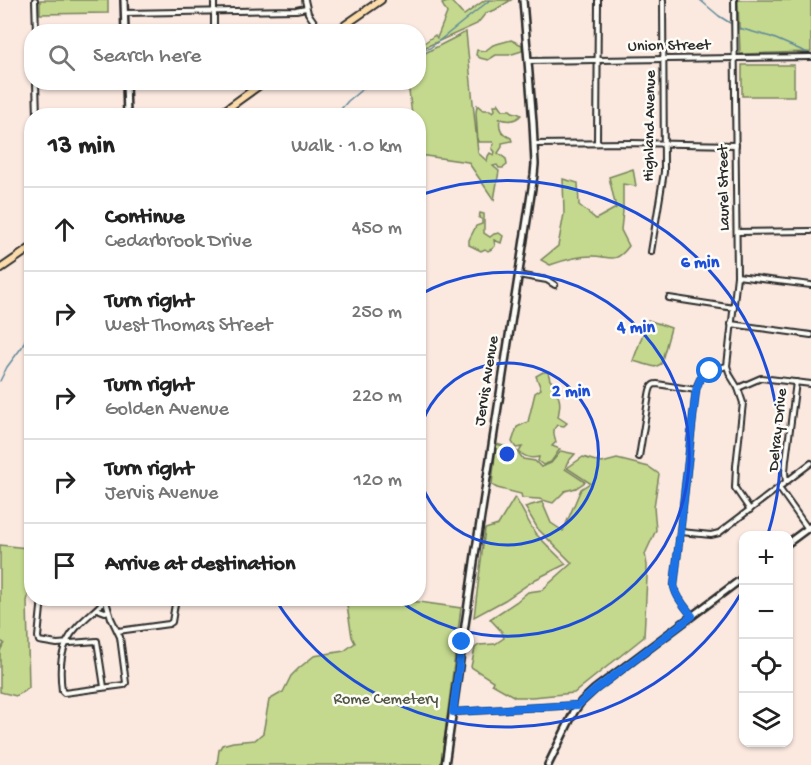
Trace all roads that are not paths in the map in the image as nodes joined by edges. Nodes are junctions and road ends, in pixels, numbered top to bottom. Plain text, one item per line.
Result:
1 (35, 0) edge
2 (124, 0) edge
3 (214, 0) edge
4 (305, 0) edge
5 (523, 0) edge
6 (598, 0) edge
7 (663, 0) edge
8 (734, 0) edge
9 (378, 1) edge
10 (306, 8) junction
11 (214, 11) junction
12 (124, 13) junction
13 (36, 24) edge
14 (125, 24) edge
15 (214, 24) edge
16 (316, 24) edge
17 (346, 24) edge
18 (811, 57) edge
19 (735, 58) junction
20 (664, 59) junction
21 (598, 60) junction
22 (528, 61) junction
23 (36, 90) edge
24 (126, 90) edge
25 (253, 90) edge
26 (36, 108) edge
27 (127, 108) edge
28 (228, 108) edge
29 (597, 143) junction
30 (534, 144) junction
31 (664, 144) junction
32 (736, 145) junction
33 (811, 231) edge
34 (738, 232) junction
35 (24, 252) edge
36 (651, 252) dead end
37 (0, 269) edge
38 (518, 275) junction
39 (737, 276) junction
40 (555, 285) dead end
41 (811, 285) edge
42 (669, 298) dead end
43 (734, 308) junction
44 (731, 324) junction
45 (811, 334) edge
46 (727, 366) junction
47 (796, 382) junction
48 (811, 384) edge
49 (738, 388) junction
50 (696, 390) junction
51 (639, 458) dead end
52 (811, 463) edge
53 (786, 482) junction
54 (779, 488) junction
55 (750, 510) junction
56 (809, 527) edge
57 (681, 532) junction
58 (793, 540) edge
59 (739, 581) edge
60 (41, 606) edge
61 (99, 606) edge
62 (107, 606) edge
63 (175, 606) edge
64 (97, 609) junction
65 (108, 611) junction
66 (692, 616) junction
67 (118, 631) junction
68 (65, 644) junction
69 (104, 687) junction
70 (578, 705) junction
71 (453, 712) junction
72 (446, 765) edge
73 (548, 765) edge

1 - 13 street
2 - 12 street
3 - 11 street
4 - 10 street
5 - 22 street, Jervis Avenue
6 - 21 street
7 - 20 street, Highland Avenue
8 - 19 street, Laurel Street
9 - 17 main road
10 - 11 street
10 - 16 street
11 - 12 street
11 - 15 street
12 - 14 street
18 - 19 street, Union Street
19 - 20 street, Union Street
19 - 32 street, Laurel Street
20 - 21 street, Union Street
20 - 31 street, Highland Avenue
21 - 22 street, Union Street
21 - 29 street
22 - 30 street, Jervis Avenue
23 - 26 street
24 - 27 street
25 - 28 main road
29 - 30 street
29 - 31 street
30 - 38 street, Jervis Avenue
31 - 32 street
31 - 36 street, Highland Avenue
32 - 34 street, Laurel Street
33 - 34 street
34 - 39 street, Laurel Street
35 - 37 main road
38 - 40 street
38 - 71 street, Jervis Avenue
39 - 41 street
39 - 43 street, Laurel Street
42 - 43 street
43 - 44 street, Laurel Street
44 - 45 street
44 - 46 street, Laurel Street
46 - 49 street
46 - 50 street
47 - 48 street
47 - 49 street
47 - 53 street, Delray Drive
49 - 55 street
50 - 51 street
50 - 57 street
52 - 53 street
53 - 54 street
54 - 55 street
54 - 56 street, Delray Drive
55 - 57 street
56 - 58 street
57 - 66 street
59 - 66 street
60 - 68 street
61 - 64 street
62 - 65 street
63 - 67 street
64 - 65 street
64 - 68 street
65 - 67 street
66 - 70 street
67 - 69 street
68 - 69 street
68 - 69 street
70 - 71 street
70 - 73 street
71 - 72 street, Jervis Avenue

